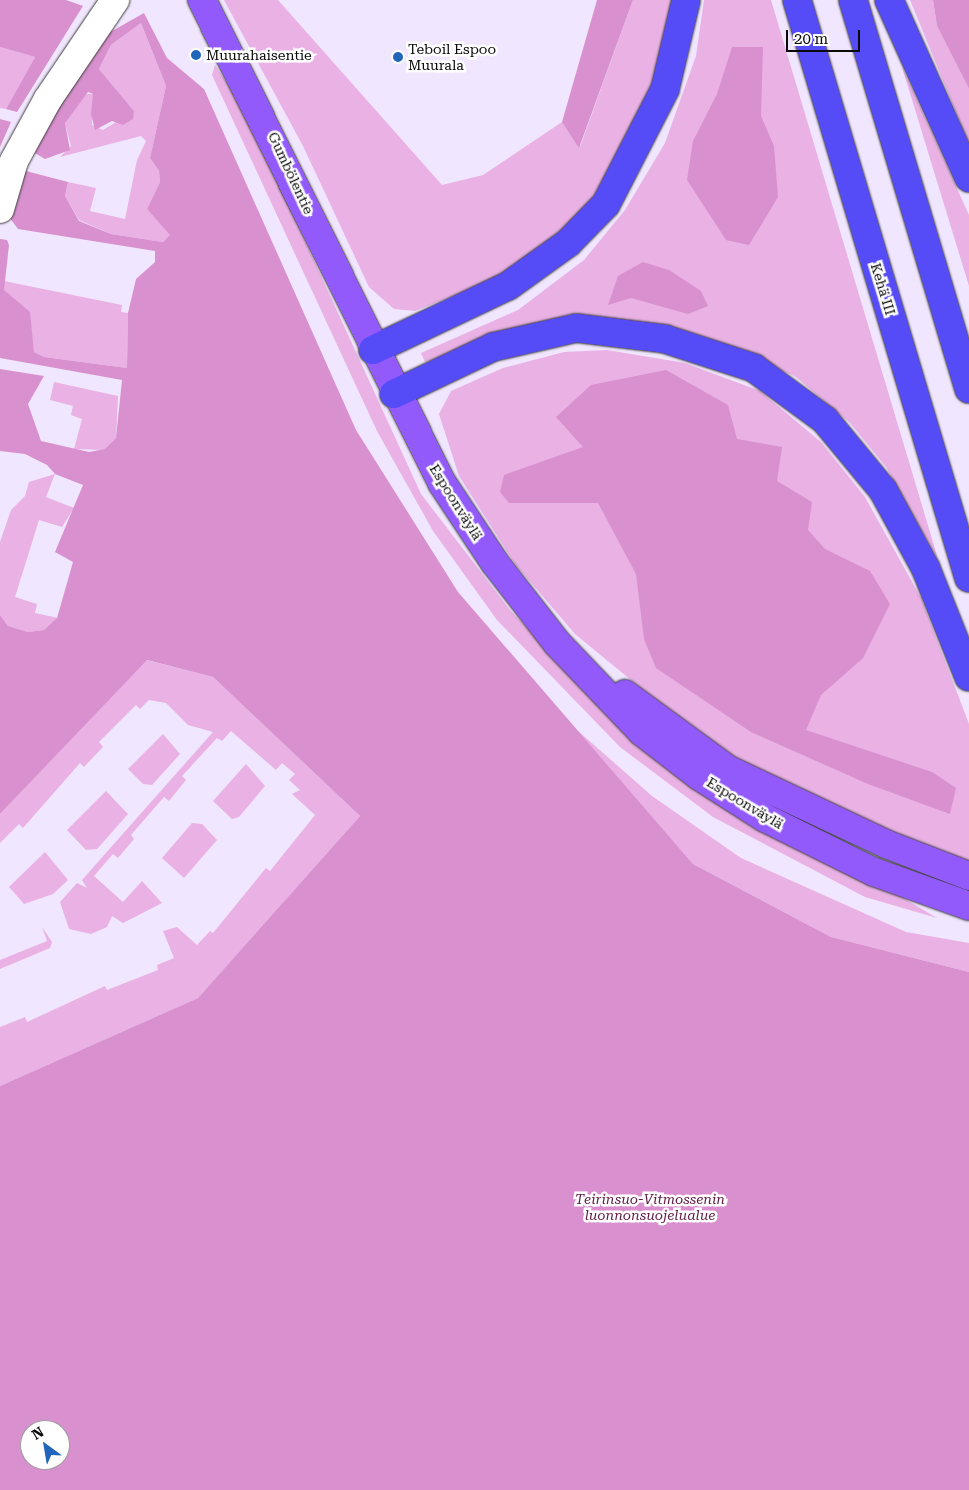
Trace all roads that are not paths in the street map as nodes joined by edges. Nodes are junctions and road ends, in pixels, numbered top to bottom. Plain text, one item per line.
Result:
1 (115, 0) edge
2 (202, 0) edge
3 (686, 0) edge
4 (797, 0) edge
5 (853, 0) edge
6 (889, 0) edge
7 (969, 178) edge
8 (0, 209) edge
9 (373, 350) junction
10 (969, 389) edge
11 (394, 394) junction
12 (969, 578) edge
13 (558, 643) junction
14 (969, 677) edge
15 (969, 876) edge
16 (969, 906) edge

1 - 8 street
2 - 9 main road, Gumbölentie
3 - 9 highway
4 - 12 highway, Kehä III
5 - 10 highway
6 - 7 highway
9 - 11 main road, Espoonväylä
11 - 13 main road, Espoonväylä
11 - 14 highway
13 - 15 main road, Espoonväylä
13 - 16 main road, Espoonväylä

